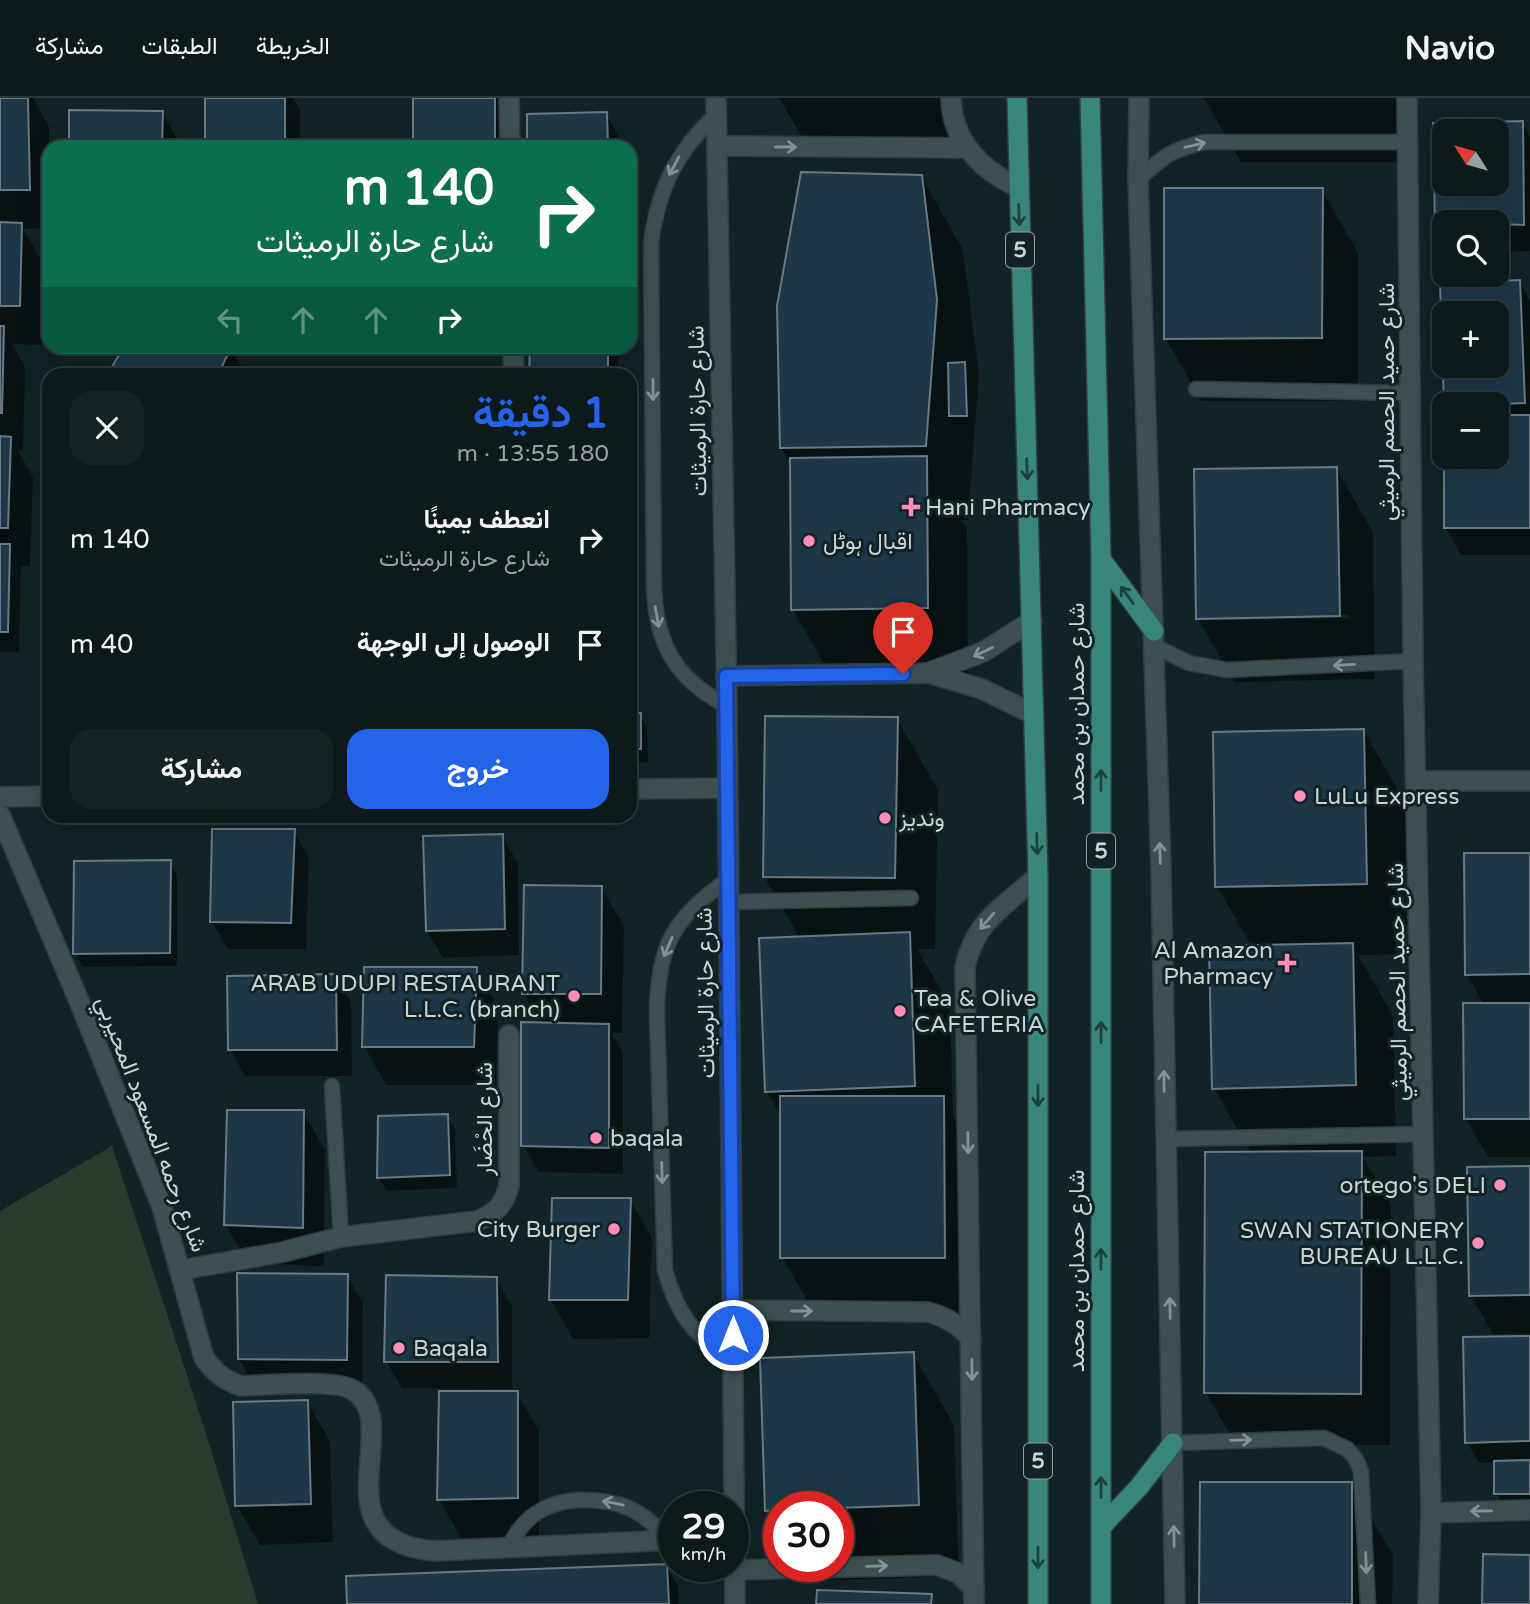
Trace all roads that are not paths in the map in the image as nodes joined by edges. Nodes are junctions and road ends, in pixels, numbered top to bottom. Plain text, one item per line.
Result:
1 (509, 98) edge
2 (951, 98) edge
3 (1017, 98) edge
4 (1090, 98) edge
5 (1139, 98) edge
6 (1407, 98) edge
7 (716, 106) edge
8 (510, 140) edge
9 (1408, 142) junction
10 (718, 146) junction
11 (967, 148) junction
12 (1138, 180) junction
13 (1018, 187) junction
14 (1196, 389) dead end
15 (1410, 393) junction
16 (1101, 559) junction
17 (1032, 621) junction
18 (1154, 639) junction
19 (1413, 662) junction
20 (928, 673) junction
21 (726, 676) junction
22 (727, 706) junction
23 (1032, 714) junction
24 (1417, 781) junction
25 (1530, 781) edge
26 (727, 788) junction
27 (637, 789) edge
28 (42, 796) edge
29 (0, 797) edge
30 (0, 815) edge
31 (1038, 876) junction
32 (728, 880) junction
33 (911, 898) dead end
34 (728, 902) junction
35 (509, 1035) dead end
36 (332, 1086) dead end
37 (1424, 1134) junction
38 (1166, 1139) junction
39 (341, 1237) junction
40 (181, 1270) junction
41 (733, 1310) junction
42 (971, 1339) junction
43 (733, 1359) junction
44 (1173, 1443) junction
45 (734, 1491) edge
46 (1530, 1510) edge
47 (1431, 1513) junction
48 (1101, 1527) junction
49 (658, 1528) edge
50 (658, 1541) edge
51 (508, 1549) junction
52 (749, 1570) edge
53 (735, 1582) edge
54 (974, 1597) edge
55 (1370, 1603) edge
56 (735, 1604) edge
57 (1038, 1604) edge
58 (1101, 1604) edge
59 (1175, 1604) edge
60 (1428, 1604) edge

1 - 8 street
2 - 11 street
3 - 13 main road, شارع حمدان بن محمد / 5
4 - 16 main road, شارع حمدان بن محمد / 5
5 - 12 street
6 - 9 street, شارع حميد الحصم الرميثي
7 - 10 street, شارع حارة الرميثات
7 -> 22 lane
12 -> 9 lane
9 - 15 street, شارع حميد الحصم الرميثي
10 -> 11 street
10 - 21 street, شارع حارة الرميثات
11 - 13 street
12 - 18 street
13 -> 17 main road, شارع حمدان بن محمد / 5
14 - 15 lane
15 - 19 street, شارع حميد الحصم الرميثي
18 -> 16 main road
48 -> 16 main road, شارع حمدان بن محمد / 5
17 -> 20 street
17 - 23 main road, شارع حمدان بن محمد / 5
19 -> 18 lane
38 -> 18 street
19 - 24 street, شارع حميد الحصم الرميثي
20 - 21 street
20 - 23 street
21 - 22 street, شارع حارة الرميثات
22 - 26 street, شارع حارة الرميثات
23 -> 31 main road, شارع حمدان بن محمد / 5
24 - 25 street
24 - 37 street, شارع حميد الحصم الرميثي
26 - 27 street
26 - 32 street, شارع حارة الرميثات
28 - 29 street
30 - 40 street, شارع رحمه المسعود المحيربي
31 -> 42 street
31 -> 57 main road, شارع حمدان بن محمد / 5
32 - 34 street, شارع حارة الرميثات
32 -> 43 lane
33 - 34 lane
34 - 41 street, شارع حارة الرميثات
35 - 39 street, شارع الحْضَار
36 - 39 lane
37 - 38 lane, شارع حميد الحصم الرميثي
37 - 47 street, شارع حميد الحصم الرميثي
44 -> 38 street
39 - 40 street, شارع الحْضَار
40 - 51 street, شارع رحمه المسعود المحيربي
41 -> 42 street
41 - 43 street, شارع حارة الرميثات
42 -> 54 street
43 - 45 street, شارع حارة الرميثات
44 - 48 main road
44 -> 55 lane
59 -> 44 street
46 -> 47 street
47 - 60 street, شارع حميد الحصم الرميثي
48 - 58 main road, شارع حمدان بن محمد / 5
49 -> 51 lane
50 - 51 street, شارع رحمه المسعود المحيربي
52 -> 54 street
53 - 56 street, شارع حارة الرميثات

